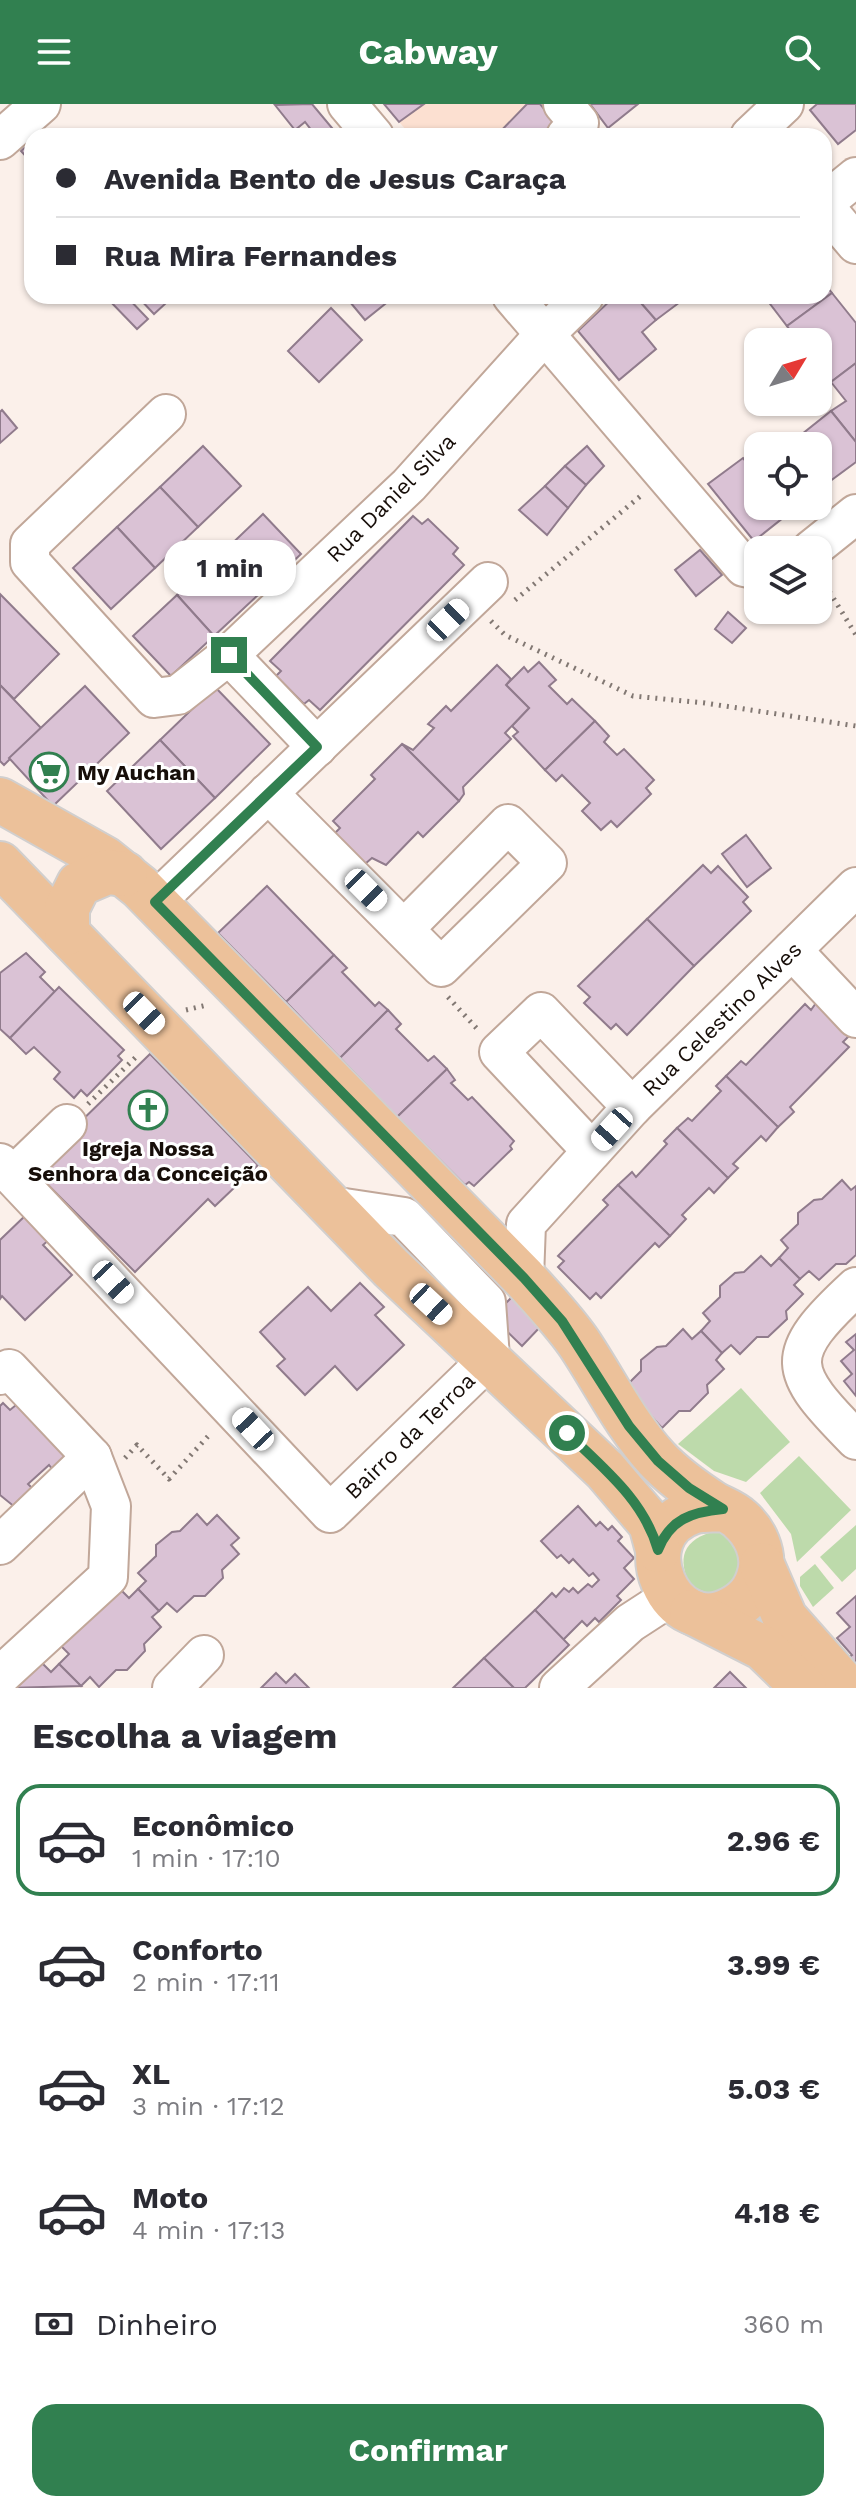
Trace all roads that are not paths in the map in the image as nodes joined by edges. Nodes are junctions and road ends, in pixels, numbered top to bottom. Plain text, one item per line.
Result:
1 (41, 104) edge
2 (347, 104) edge
3 (563, 104) edge
4 (367, 128) edge
5 (574, 128) edge
6 (0, 140) edge
7 (856, 177) edge
8 (832, 197) edge
9 (832, 214) edge
10 (856, 244) edge
11 (519, 304) edge
12 (576, 304) edge
13 (545, 334) junction
14 (166, 414) dead end
15 (856, 514) edge
16 (828, 536) edge
17 (744, 567) edge
18 (491, 604) road end
19 (229, 655) junction
20 (317, 747) junction
21 (268, 793) junction
22 (0, 800) edge
23 (0, 864) edge
24 (856, 887) edge
25 (140, 888) junction
26 (404, 929) junction
27 (67, 933) junction
28 (792, 950) junction
29 (856, 1018) edge
30 (632, 1107) junction
31 (67, 1124) road end
32 (592, 1151) junction
33 (6, 1170) edge
34 (469, 1219) junction
35 (526, 1224) junction
36 (524, 1278) junction
37 (856, 1287) edge
38 (490, 1358) junction
39 (0, 1375) edge
40 (856, 1440) edge
41 (96, 1469) junction
42 (723, 1509) junction
43 (0, 1545) edge
44 (658, 1550) junction
45 (762, 1565) junction
46 (678, 1604) junction
47 (204, 1655) dead end
48 (2, 1667) edge
49 (172, 1688) edge
50 (559, 1688) edge
51 (804, 1688) edge
52 (847, 1688) edge

1 - 6 street
2 - 4 street
3 - 5 street
7 - 8 street
9 - 10 street
11 - 13 street
12 - 13 street, Rua Daniel Silva
13 - 17 street
13 - 19 street, Rua Daniel Silva
14 - 19 street, Rua Daniel Silva
15 - 16 street
18 - 20 street
19 - 20 street
20 - 21 street
21 - 25 street
21 - 26 street
22 - 25 main road
23 - 27 main road
24 - 28 street, Rua Celestino Alves
25 - 27 main road
25 - 34 main road
26 - 26 street
27 - 38 main road
28 - 29 street
28 - 30 street, Rua Celestino Alves
30 - 32 street, Rua Celestino Alves
30 - 32 street
31 - 33 street
32 - 35 street, Rua Celestino Alves
33 - 38 street, Bairro da Terroa
34 - 35 street
34 - 36 main road
35 - 36 street
36 - 42 main road
37 - 40 street
38 - 44 main road
39 - 41 street
41 - 43 street
41 - 48 street
42 - 44 main road
42 - 45 main road
44 - 46 main road
45 - 46 main road
45 - 52 main road
46 - 50 street
46 - 51 main road
47 - 49 street

